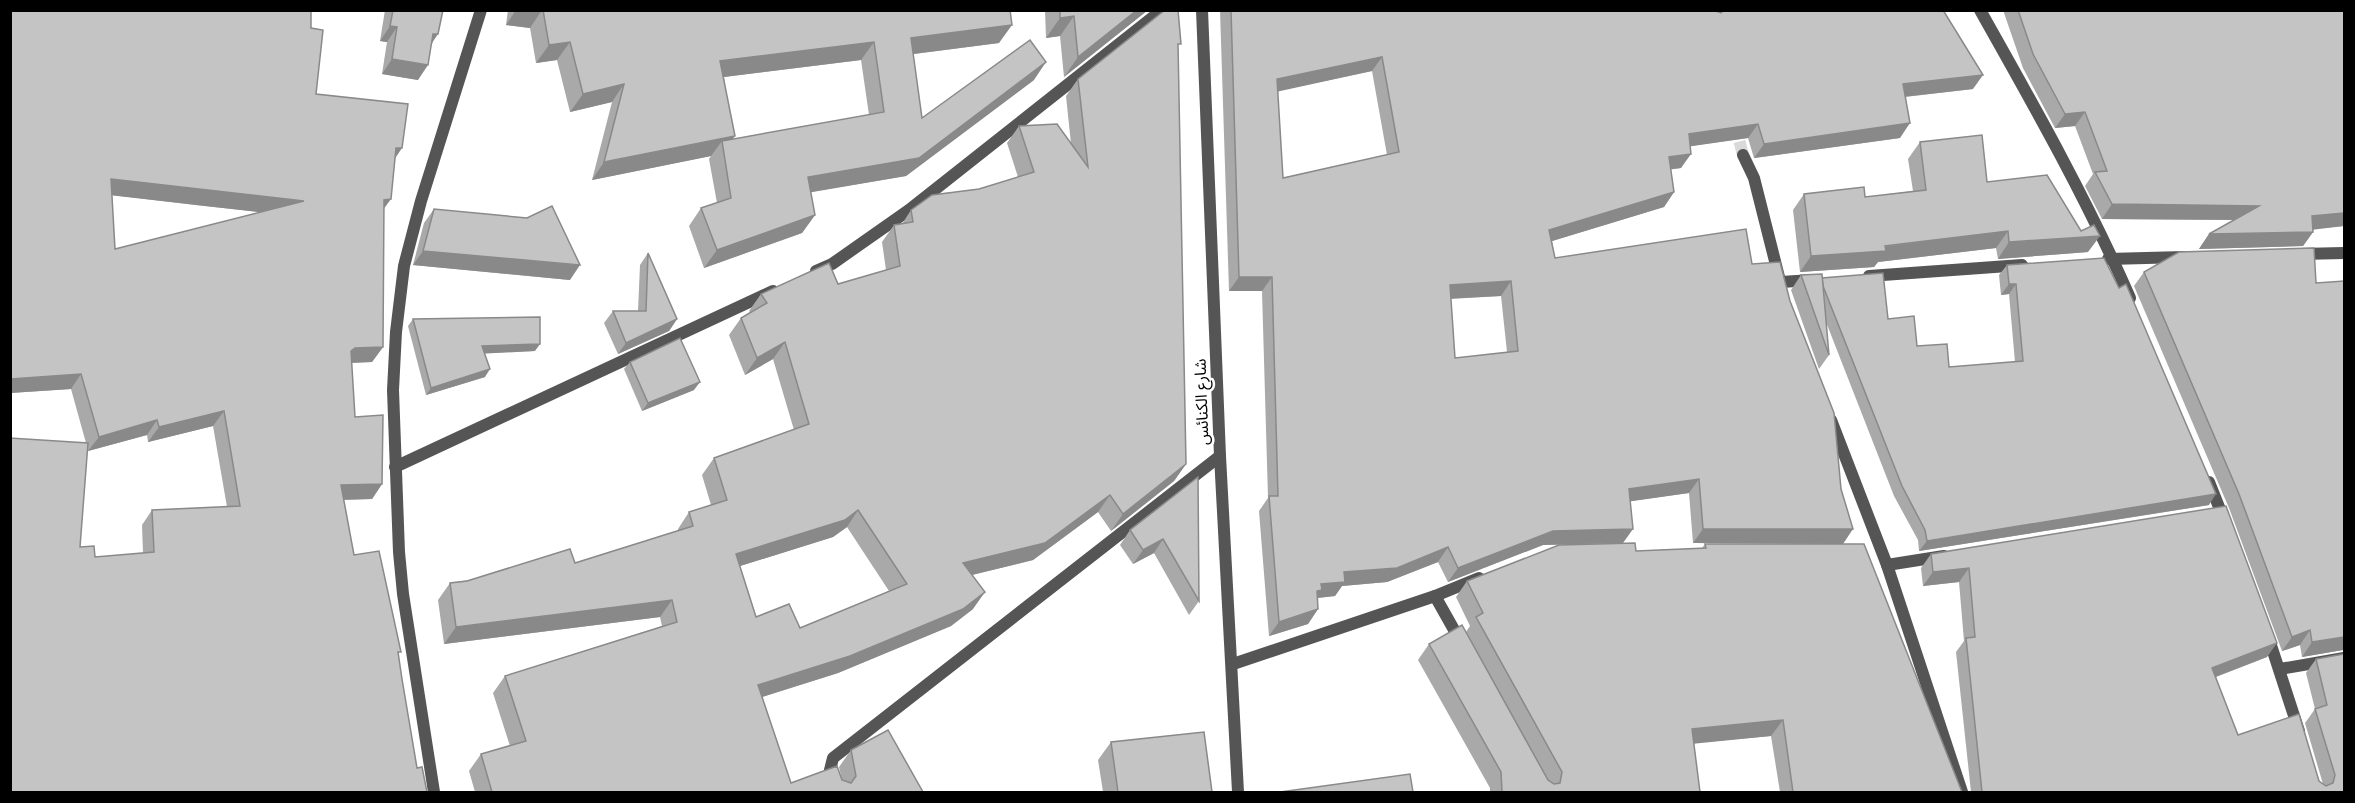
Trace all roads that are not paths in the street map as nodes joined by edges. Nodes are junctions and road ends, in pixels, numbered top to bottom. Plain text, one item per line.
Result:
1 (482, 10) edge
2 (1162, 10) edge
3 (1202, 10) edge
4 (1980, 10) edge
5 (1743, 155) tunnel mouth
6 (2344, 253) edge
7 (2287, 254) edge
8 (2194, 257) edge
9 (2113, 259) junction
10 (2089, 261) edge
11 (2030, 265) edge
12 (1852, 277) edge
13 (1828, 279) edge
14 (2136, 314) edge
15 (1827, 411) edge
16 (1220, 456) junction
17 (395, 467) junction
18 (2202, 467) edge
19 (2229, 532) edge
20 (1956, 554) edge
21 (1887, 565) junction
22 (1494, 572) edge
23 (1435, 596) junction
24 (2260, 617) edge
25 (1469, 658) edge
26 (2344, 658) edge
27 (1233, 664) junction
28 (2280, 669) junction
29 (2304, 748) edge
30 (434, 792) edge
31 (836, 792) edge
32 (1238, 792) edge
33 (1962, 792) edge

1 - 17 street
2 - 17 street
3 - 16 street, شارع الكنائس
4 - 9 street
5 - 13 street
6 - 7 street
8 - 9 street
9 - 10 street
9 - 14 street
11 - 12 street
15 - 21 street
16 - 27 street, شارع الكنائس
16 - 31 street
17 - 30 street
18 - 19 street
20 - 21 street
21 - 33 street
22 - 23 street
23 - 25 street
23 - 27 street
24 - 28 street
26 - 28 street
27 - 32 street, شارع الكنائس
28 - 29 street

